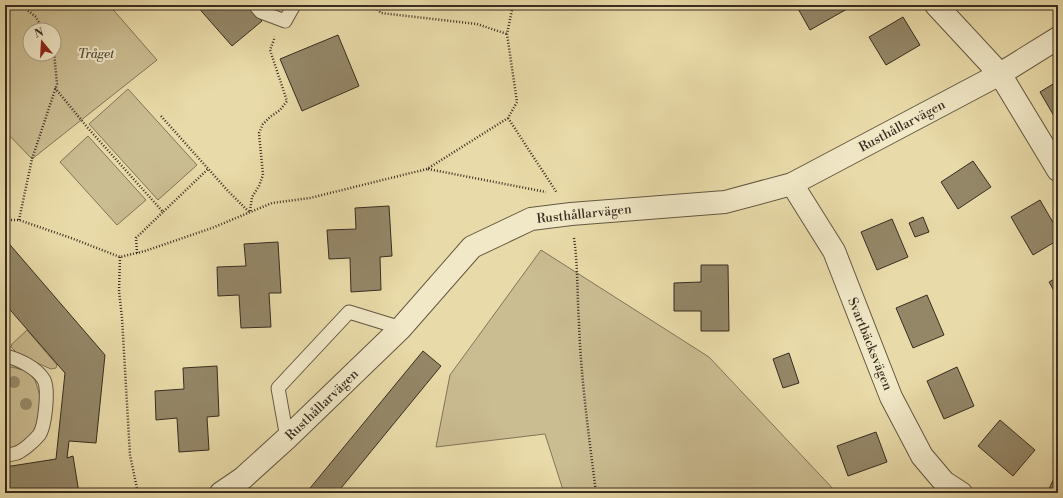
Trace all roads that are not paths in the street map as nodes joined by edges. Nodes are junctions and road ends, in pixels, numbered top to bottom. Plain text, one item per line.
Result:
1 (255, 5) edge
2 (294, 5) edge
3 (936, 5) edge
4 (1058, 38) edge
5 (1000, 74) junction
6 (1056, 164) edge
7 (792, 184) junction
8 (401, 328) junction
9 (5, 356) edge
10 (287, 438) junction
11 (5, 455) edge
12 (221, 493) edge
13 (961, 493) edge

1 - 2 lane
3 - 5 street
4 - 5 street, Rusthållarvägen
5 - 6 street
5 - 7 street, Rusthållarvägen
7 - 8 street, Rusthållarvägen
7 - 13 street, Svartbäcksvägen
8 - 10 street, Rusthållarvägen
8 - 10 lane
9 - 11 lane
10 - 12 street, Rusthållarvägen

